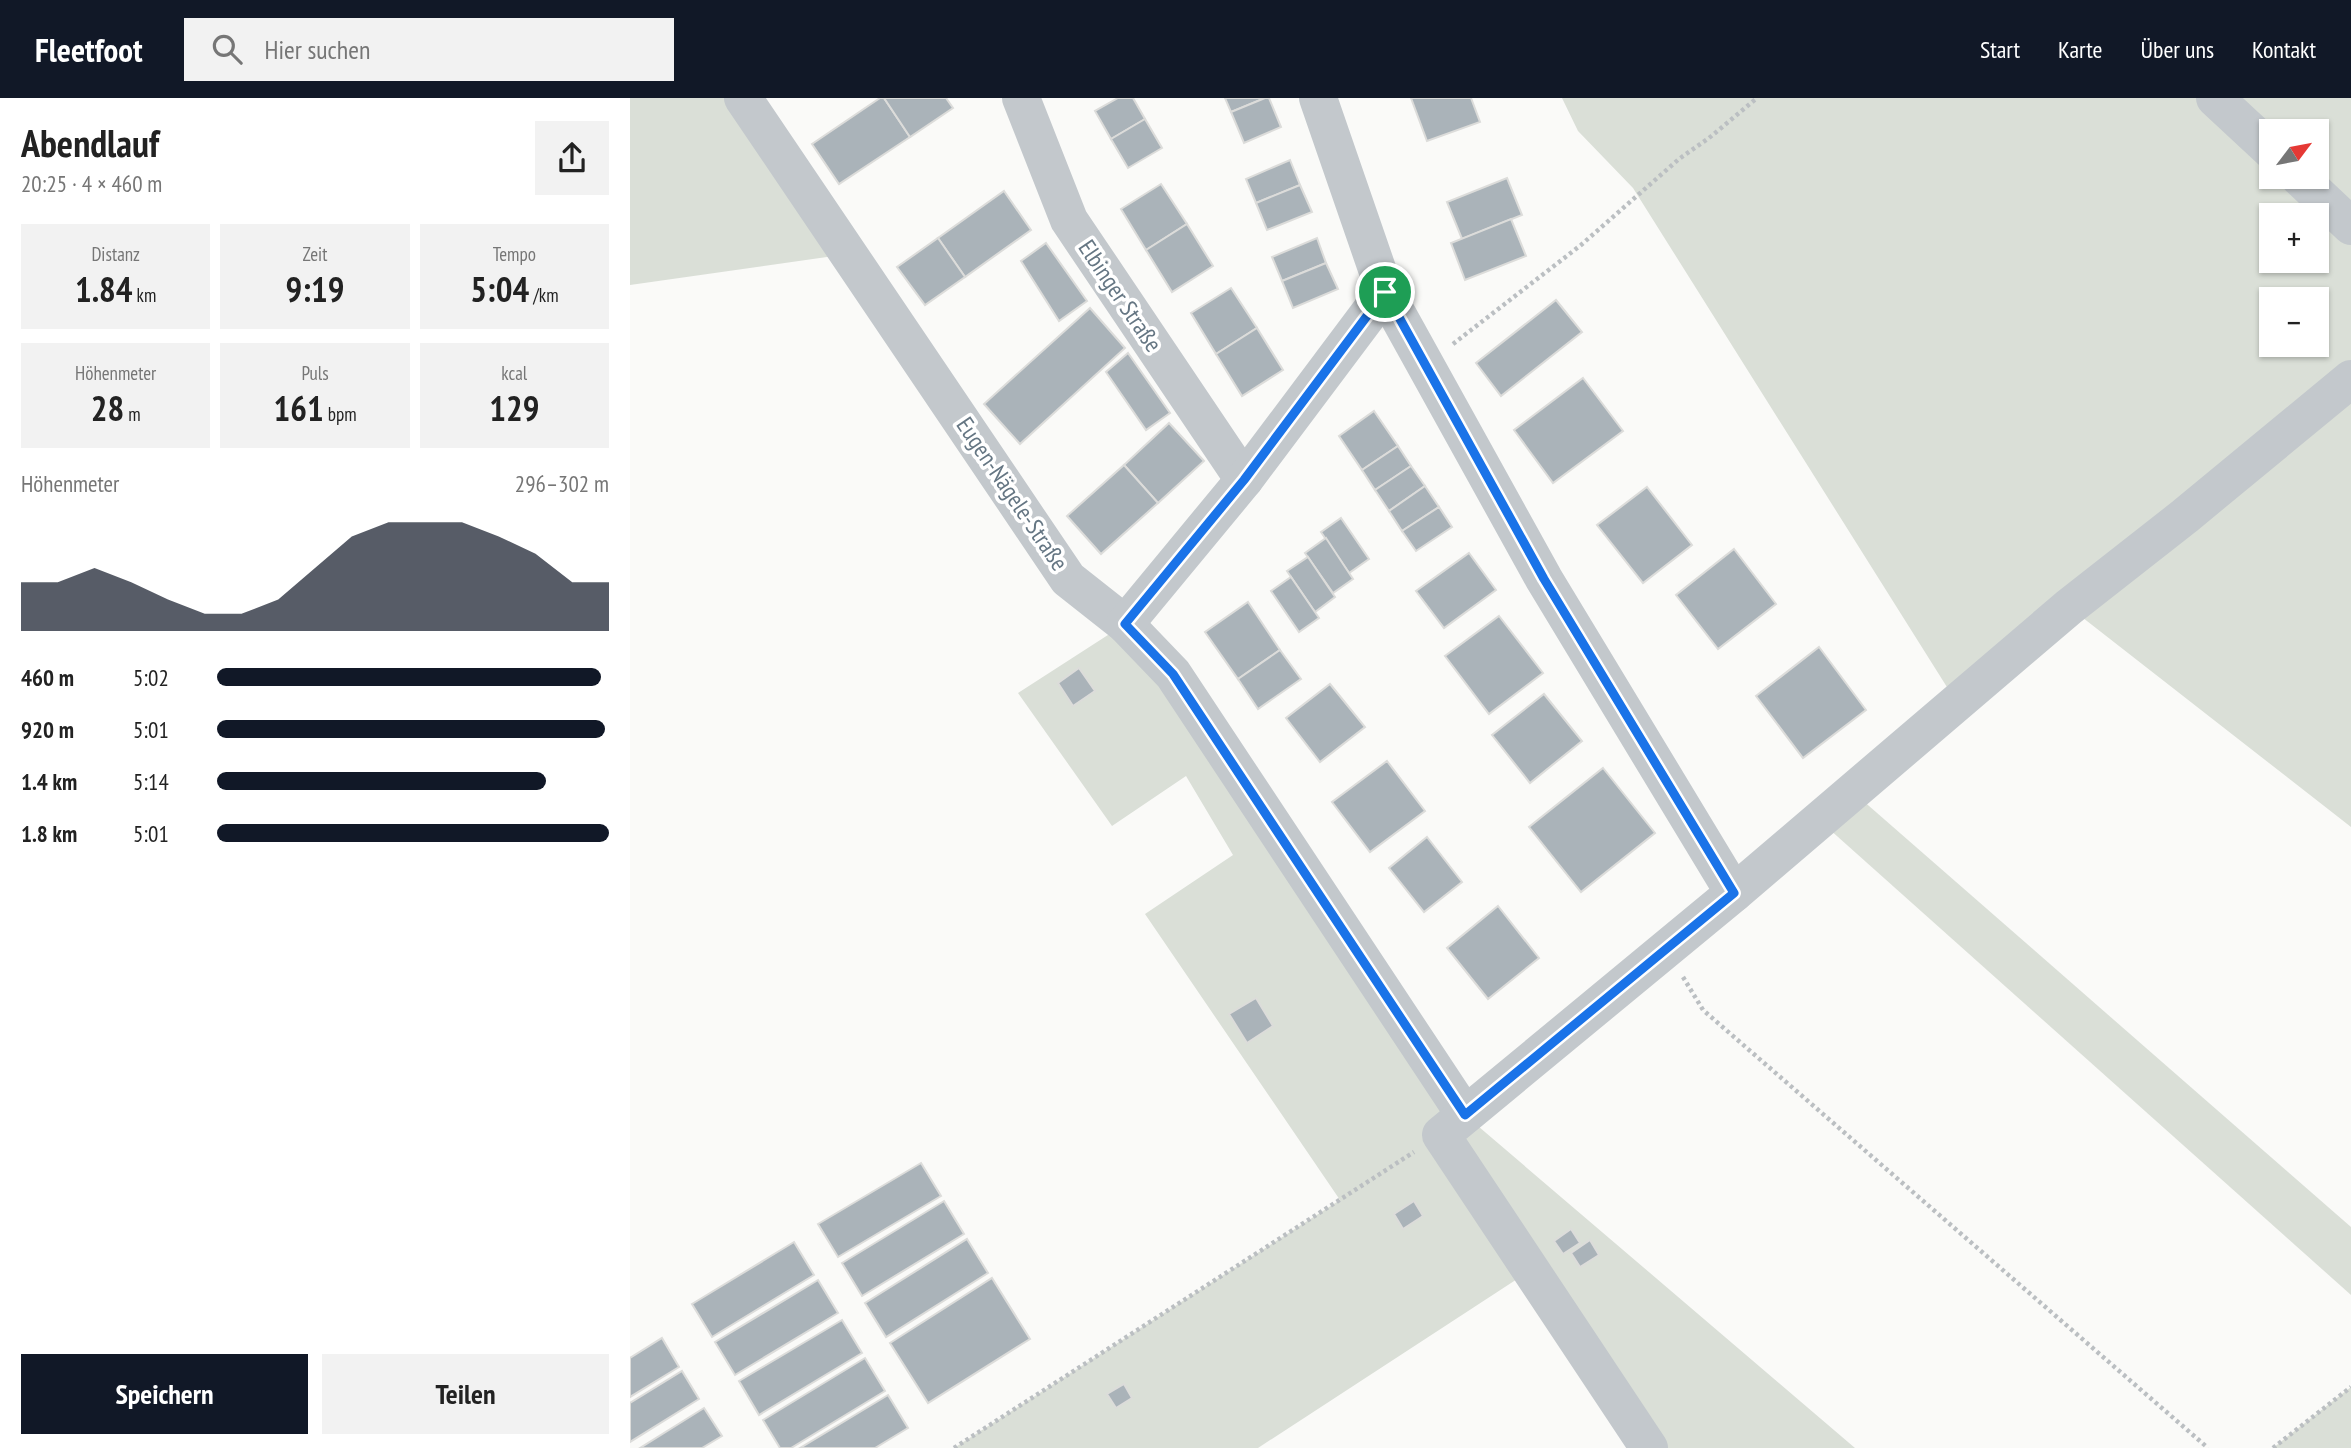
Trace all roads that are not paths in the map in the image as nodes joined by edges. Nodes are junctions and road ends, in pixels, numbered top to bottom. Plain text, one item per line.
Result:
1 (743, 98) edge
2 (1021, 98) edge
3 (1318, 98) edge
4 (2216, 98) edge
5 (2259, 139) edge
6 (2312, 189) edge
7 (2351, 226) edge
8 (1385, 292) junction
9 (2351, 379) edge
10 (1244, 480) junction
11 (1125, 624) junction
12 (1734, 893) junction
13 (1453, 1125) junction
14 (1649, 1448) edge

1 - 11 street, Eugen-Nägele-Straße
2 - 10 street, Elbinger Straße
3 - 8 street
4 - 5 street
6 - 7 street
8 - 10 street
8 - 12 street
9 - 12 street
10 - 11 street
11 - 13 street, Eugen-Nägele-Straße
12 - 13 street
13 - 14 street, Eugen-Nägele-Straße

